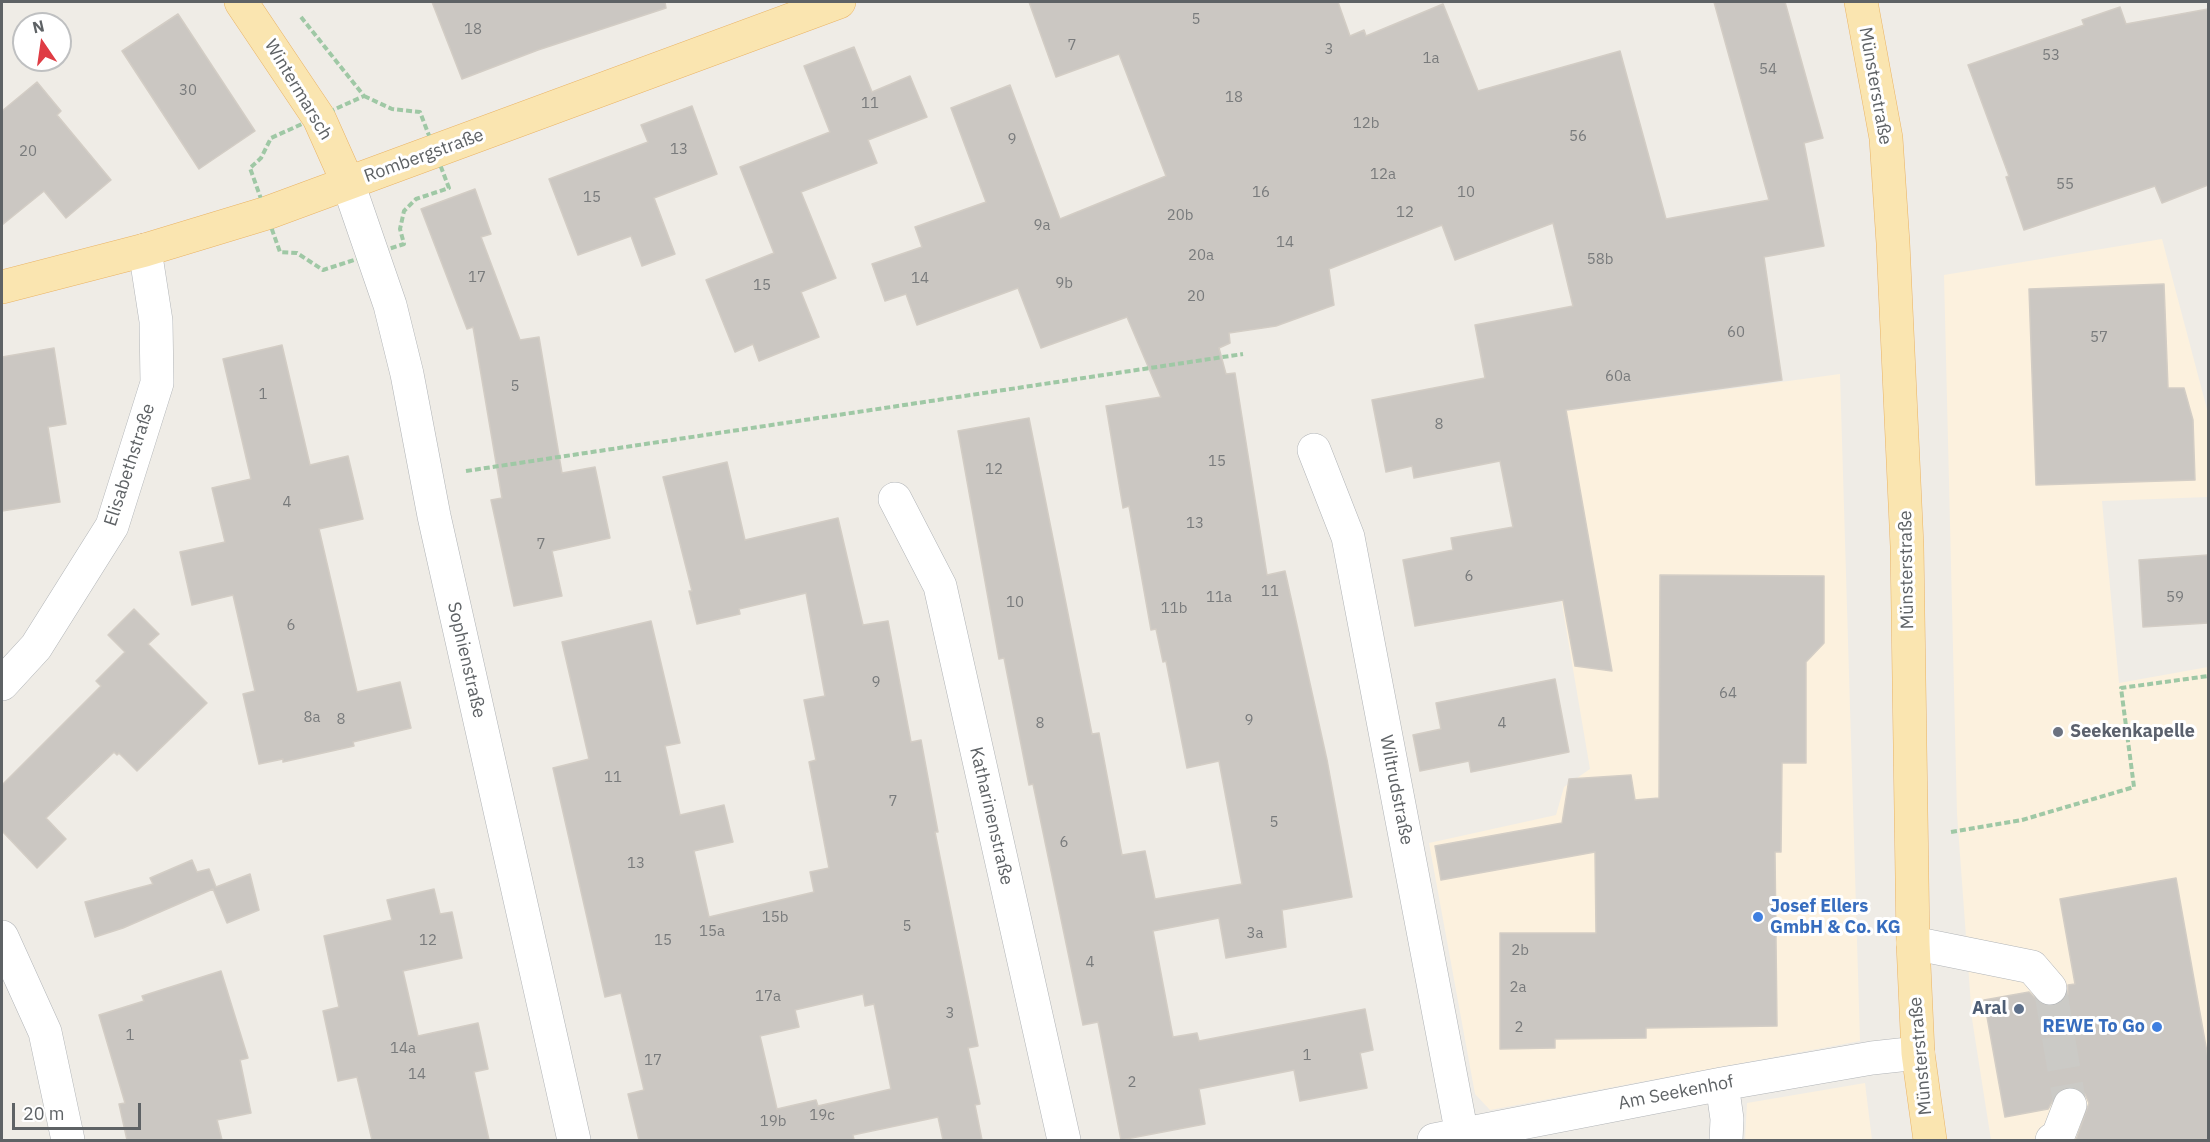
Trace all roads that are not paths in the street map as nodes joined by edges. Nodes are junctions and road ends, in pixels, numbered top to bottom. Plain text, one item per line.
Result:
1 (240, 2) edge
2 (839, 2) edge
3 (1861, 2) edge
4 (348, 183) junction
5 (145, 249) junction
6 (2, 287) edge
7 (1314, 450) dead end
8 (895, 499) dead end
9 (2, 684) edge
10 (2, 937) edge
11 (1913, 943) junction
12 (2050, 987) tunnel mouth
13 (1918, 1053) junction
14 (1722, 1084) junction
15 (2070, 1105) tunnel mouth
16 (1448, 1138) edge
17 (68, 1140) edge
18 (574, 1140) edge
19 (1064, 1140) edge
20 (1726, 1140) edge
21 (1930, 1140) edge
22 (2052, 1140) edge

1 - 4 main road, Wintermarsch
2 - 4 main road, Rombergstraße
3 - 11 main road, Münsterstraße
4 - 5 main road, Rombergstraße
4 - 18 street, Sophienstraße
5 - 6 main road, Rombergstraße
5 - 9 street, Elisabethstraße
7 - 16 street, Wiltrudstraße
8 - 19 street, Katharinenstraße
10 - 17 street
11 - 12 street
11 - 13 main road, Münsterstraße
13 - 14 street, Am Seekenhof
13 - 21 main road, Münsterstraße
14 - 16 street, Am Seekenhof
14 - 20 street
15 - 22 street

